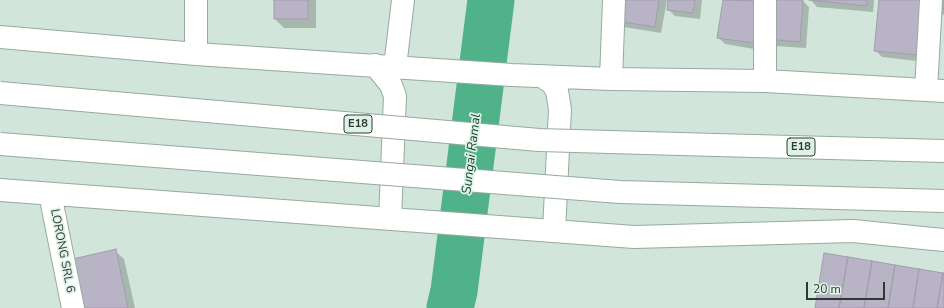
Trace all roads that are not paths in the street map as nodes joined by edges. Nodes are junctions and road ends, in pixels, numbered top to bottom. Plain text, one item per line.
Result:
1 (196, 0) edge
2 (403, 0) edge
3 (614, 0) edge
4 (765, 0) edge
5 (931, 0) edge
6 (0, 37) edge
7 (196, 54) junction
8 (385, 66) junction
9 (425, 69) junction
10 (541, 76) junction
11 (584, 78) junction
12 (611, 79) junction
13 (765, 81) junction
14 (935, 91) edge
15 (0, 93) edge
16 (395, 96) junction
17 (560, 109) junction
18 (0, 144) edge
19 (944, 151) edge
20 (0, 190) edge
21 (50, 194) junction
22 (944, 201) edge
23 (390, 219) junction
24 (554, 231) junction
25 (944, 240) edge
26 (73, 308) edge

1 - 7 main road
2 - 8 main road
3 - 12 main road
4 - 13 main road
5 - 14 main road
6 - 7 main road
7 - 8 main road
8 - 9 main road
8 - 16 main road
9 - 10 main road
9 - 16 main road
10 - 11 main road
10 - 17 main road
11 - 12 main road
11 - 17 main road
12 - 13 main road
13 - 14 main road
15 - 19 main road, E18, bridge
16 - 23 main road
17 - 24 main road
18 - 22 main road, bridge
20 - 21 main road
21 - 23 main road
21 - 26 main road, LORONG SRL 6
23 - 24 main road
24 - 25 main road

